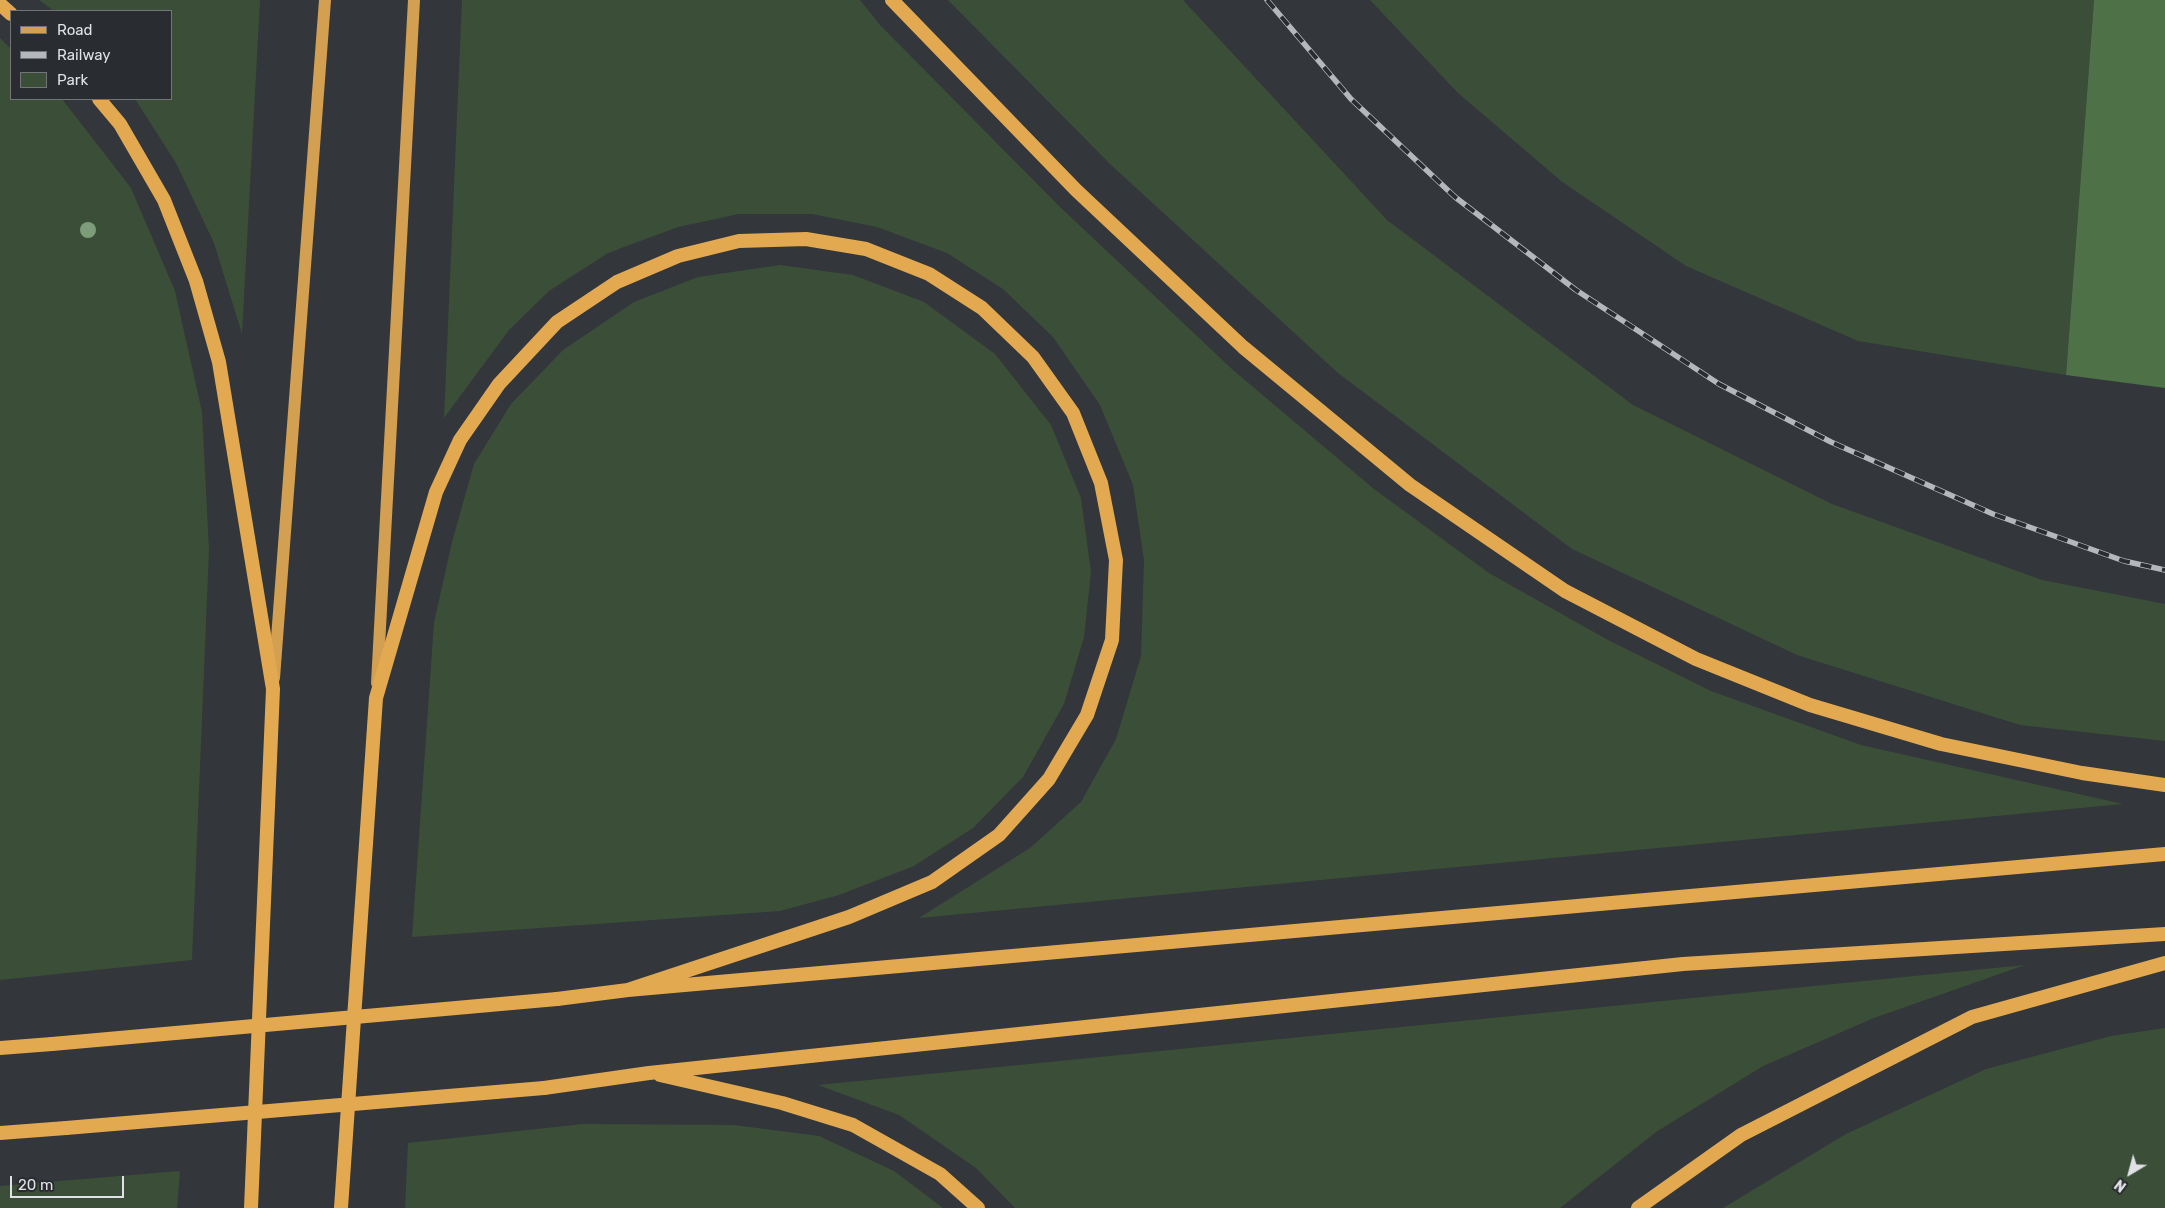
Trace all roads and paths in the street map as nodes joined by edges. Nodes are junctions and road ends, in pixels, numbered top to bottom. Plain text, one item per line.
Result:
1 (325, 0) edge
2 (414, 0) edge
3 (892, 0) edge
4 (0, 4) edge
5 (10, 13) edge
6 (100, 100) edge
7 (273, 689) junction
8 (376, 698) junction
9 (2165, 784) edge
10 (2165, 854) edge
11 (2165, 934) edge
12 (2165, 963) edge
13 (628, 990) junction
14 (0, 1048) edge
15 (649, 1073) junction
16 (0, 1133) edge
17 (250, 1208) edge
18 (342, 1208) edge
19 (978, 1208) edge
20 (1638, 1208) edge

1 - 7 main road
2 - 8 main road
3 - 9 highway
4 - 5 highway
6 - 7 highway
7 - 17 highway
8 - 13 highway
8 - 18 highway
10 - 13 highway
11 - 15 highway
12 - 20 highway
13 - 14 highway, bridge
15 - 16 highway, bridge
15 - 19 highway

